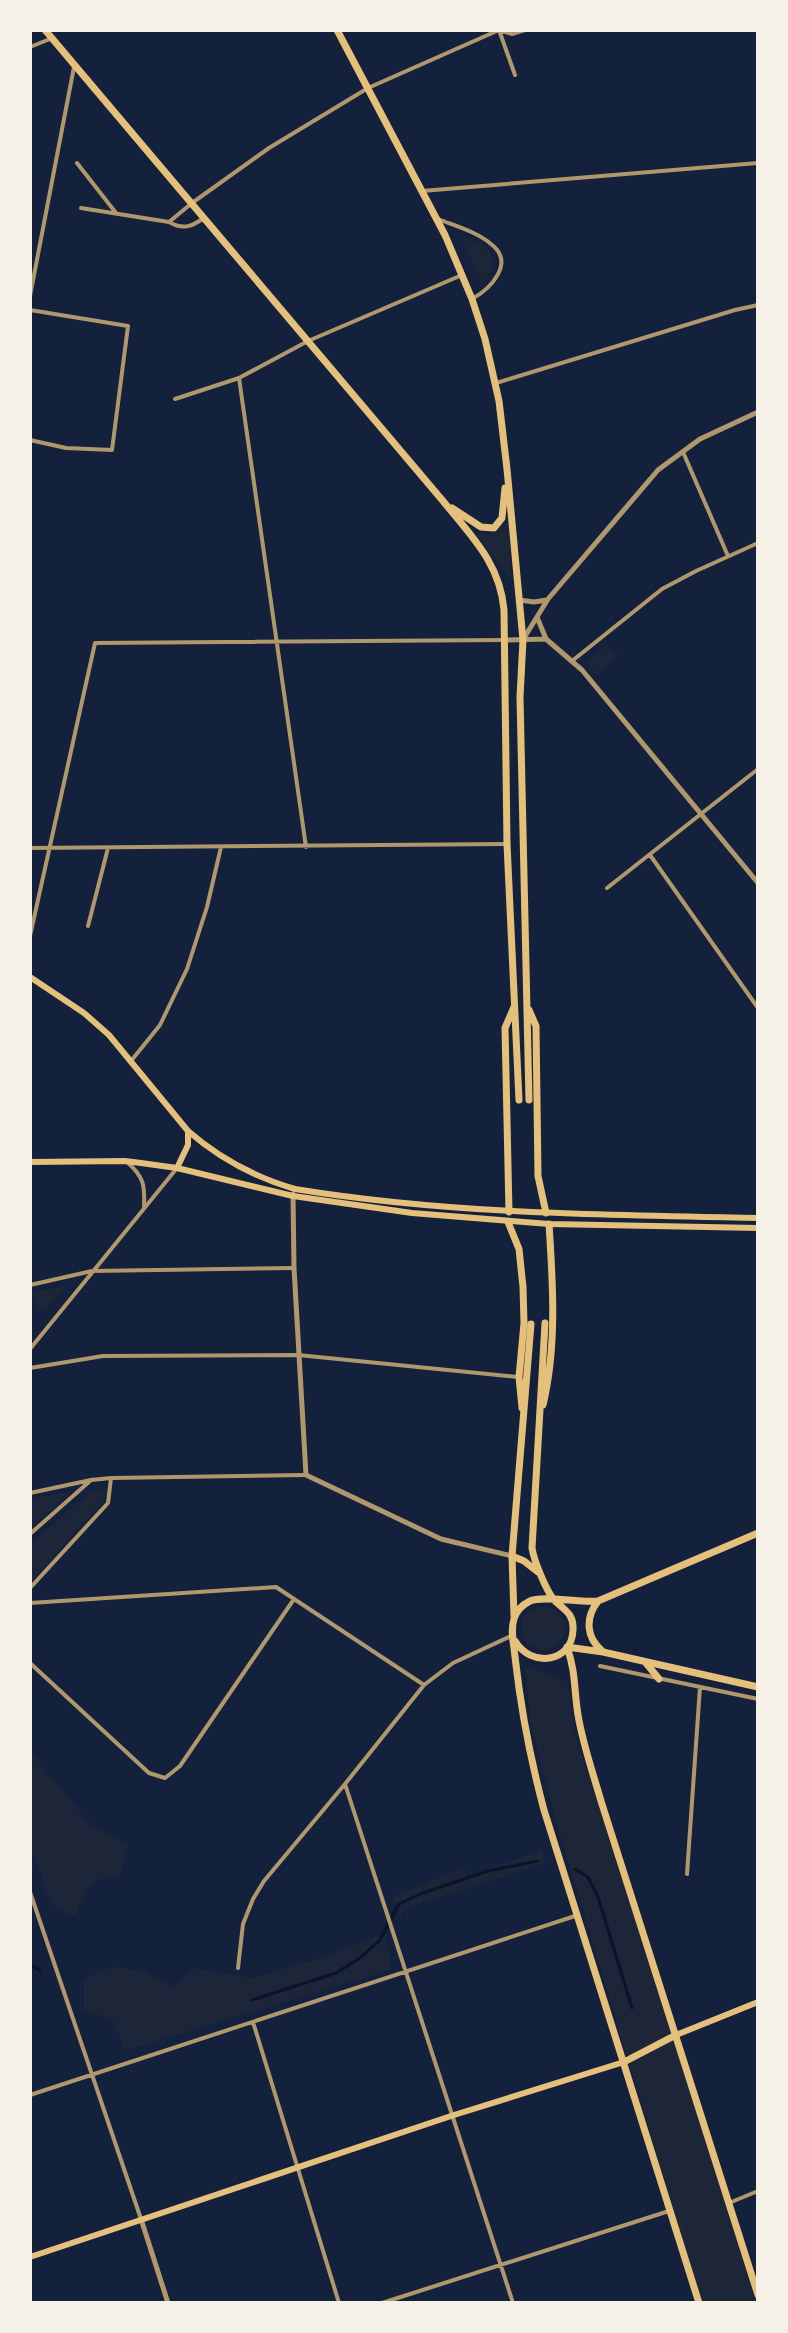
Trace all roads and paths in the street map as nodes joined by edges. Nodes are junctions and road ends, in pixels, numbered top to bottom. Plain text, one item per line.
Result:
1 (45, 30) edge
2 (337, 30) edge
3 (499, 30) edge
4 (525, 30) edge
5 (52, 38) junction
6 (30, 47) edge
7 (74, 64) junction
8 (515, 75) dead end
9 (368, 88) junction
10 (758, 161) edge
11 (77, 163) dead end
12 (422, 191) junction
13 (192, 203) junction
14 (81, 208) dead end
15 (118, 215) junction
16 (204, 218) junction
17 (437, 218) junction
18 (169, 222) junction
19 (462, 275) junction
20 (30, 296) edge
21 (472, 299) junction
22 (758, 305) edge
23 (30, 310) edge
24 (308, 341) junction
25 (239, 378) junction
26 (495, 383) junction
27 (175, 399) dead end
28 (758, 412) edge
29 (30, 440) edge
30 (682, 451) junction
31 (507, 469) junction
32 (443, 501) junction
33 (758, 543) edge
34 (728, 556) junction
35 (548, 599) junction
36 (519, 600) junction
37 (537, 617) junction
38 (546, 639) junction
39 (504, 640) junction
40 (523, 640) junction
41 (277, 642) junction
42 (572, 661) junction
43 (758, 769) edge
44 (701, 814) junction
45 (507, 844) junction
46 (221, 847) junction
47 (306, 847) junction
48 (30, 848) edge
49 (50, 848) junction
50 (108, 848) junction
51 (650, 855) junction
52 (758, 883) edge
53 (607, 888) dead end
54 (88, 926) dead end
55 (30, 936) edge
56 (30, 977) edge
57 (515, 1005) junction
58 (526, 1005) junction
59 (758, 1008) edge
60 (131, 1061) junction
61 (519, 1100) dead end
62 (529, 1100) dead end
63 (188, 1131) junction
64 (125, 1161) junction
65 (30, 1162) edge
66 (177, 1168) junction
67 (294, 1193) junction
68 (144, 1209) junction
69 (509, 1212) junction
70 (546, 1213) junction
71 (758, 1218) edge
72 (508, 1222) junction
73 (549, 1224) junction
74 (758, 1228) edge
75 (294, 1268) junction
76 (92, 1271) junction
77 (30, 1285) edge
78 (545, 1323) dead end
79 (531, 1324) dead end
80 (30, 1349) edge
81 (298, 1355) junction
82 (30, 1368) edge
83 (519, 1377) junction
84 (524, 1426) junction
85 (537, 1427) junction
86 (306, 1475) junction
87 (111, 1478) junction
88 (91, 1480) junction
89 (30, 1493) edge
90 (758, 1533) edge
91 (30, 1534) edge
92 (512, 1556) junction
93 (542, 1576) junction
94 (30, 1588) edge
95 (294, 1599) junction
96 (555, 1600) junction
97 (598, 1601) junction
98 (30, 1603) edge
99 (514, 1618) junction
100 (513, 1635) junction
101 (567, 1647) junction
102 (582, 1649) junction
103 (603, 1652) junction
104 (30, 1663) edge
105 (646, 1663) junction
106 (574, 1665) junction
107 (600, 1666) dead end
108 (659, 1679) junction
109 (424, 1685) junction
110 (700, 1687) junction
111 (758, 1687) edge
112 (758, 1699) edge
113 (345, 1784) junction
114 (687, 1874) dead end
115 (30, 1892) edge
116 (578, 1915) junction
117 (238, 1968) dead end
118 (407, 1971) junction
119 (758, 2002) edge
120 (253, 2022) junction
121 (676, 2035) junction
122 (624, 2062) junction
123 (92, 2074) junction
124 (30, 2095) edge
125 (454, 2115) junction
126 (297, 2169) junction
127 (758, 2191) edge
128 (729, 2203) junction
129 (670, 2210) junction
130 (141, 2219) junction
131 (30, 2257) edge
132 (500, 2264) junction
133 (758, 2295) edge
134 (168, 2303) edge
135 (339, 2303) edge
136 (382, 2303) edge
137 (513, 2303) edge
138 (699, 2303) edge

1 - 5 main road
2 - 9 main road
3 - 4 street
3 - 8 street
3 - 9 street
5 - 6 street
5 - 7 main road
7 - 13 main road
7 - 20 street
9 - 12 main road
9 - 13 street
10 - 12 street
11 - 15 street
12 - 17 main road
13 - 16 main road
13 - 18 street
14 - 15 street
15 - 18 street
16 - 18 street
16 - 24 main road
17 - 19 main road
17 - 21 street
19 - 21 main road
19 - 24 street
21 - 26 main road
22 - 26 street
23 - 29 street
24 - 25 street
24 - 32 main road
25 - 27 street
25 - 41 street
26 - 31 main road
28 - 30 street
30 - 34 street
30 - 35 street
31 - 32 main road
31 - 36 main road
32 - 39 main road
33 - 34 street
34 - 42 street
35 - 36 street
35 - 37 street
36 - 40 main road
37 - 38 street
37 - 40 street
38 - 40 street
38 - 42 street
39 - 40 street
39 - 41 street
39 - 45 main road
40 - 58 main road
41 - 47 street
41 - 49 street
42 - 44 street
43 - 44 street
44 - 51 street
44 - 52 street
45 - 47 street
45 - 57 main road
46 - 47 street
46 - 50 street
46 - 60 street
48 - 49 street
49 - 50 street
49 - 55 street
50 - 54 street
51 - 53 street
51 - 59 street
56 - 60 main road
57 - 61 main road
57 - 69 main road
58 - 62 main road
58 - 70 main road
60 - 63 main road
63 - 66 main road
63 - 67 main road
64 - 65 main road
64 - 66 main road
64 - 68 street
66 - 67 main road
66 - 68 street
67 - 69 main road
67 - 72 main road
67 - 75 street
68 - 76 street
69 - 70 main road
70 - 71 main road
72 - 73 main road
72 - 83 main road
73 - 74 main road
73 - 85 main road
75 - 76 street
75 - 81 street
76 - 77 street
76 - 80 street
78 - 85 main road
79 - 84 main road
81 - 82 street
81 - 83 street
81 - 86 street
83 - 84 main road
84 - 92 main road
85 - 93 main road
86 - 87 street
86 - 92 street
87 - 88 street
87 - 94 street
88 - 89 street
88 - 91 street
90 - 97 main road
92 - 93 main road
92 - 99 main road
93 - 96 main road
95 - 98 street
95 - 104 street
95 - 109 street
96 - 97 main road
96 - 99 main road
96 - 101 main road
97 - 103 main road
99 - 100 main road
100 - 101 main road
100 - 109 street
100 - 116 main road
101 - 102 main road
101 - 106 main road
102 - 103 main road
102 - 106 main road
103 - 105 main road
105 - 108 main road
105 - 111 main road
106 - 121 main road
107 - 108 street
108 - 110 street
109 - 113 street
110 - 112 street
110 - 114 street
113 - 117 street
113 - 118 street
115 - 123 street
116 - 118 street
116 - 122 main road
118 - 120 street
118 - 125 street
119 - 121 main road
120 - 123 street
120 - 126 street
121 - 122 main road
121 - 128 main road
122 - 125 main road
122 - 129 main road
123 - 124 street
123 - 130 street
125 - 126 main road
125 - 132 street
126 - 130 main road
126 - 135 street
127 - 128 street
128 - 133 main road
129 - 132 street
129 - 138 main road
130 - 131 main road
130 - 134 street
132 - 136 street
132 - 137 street

